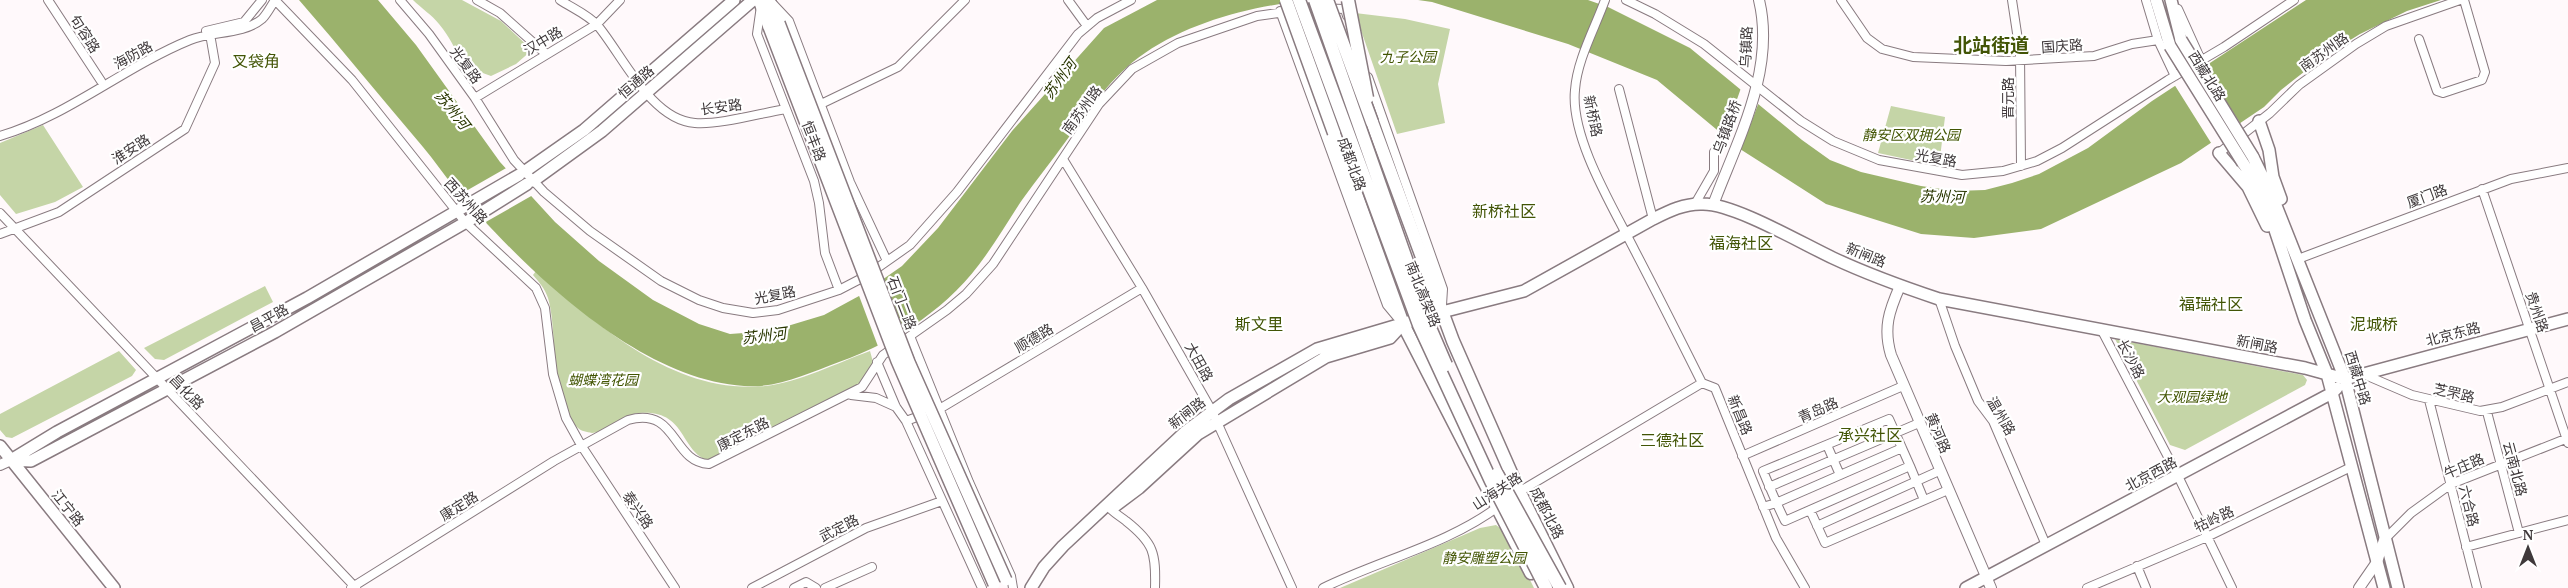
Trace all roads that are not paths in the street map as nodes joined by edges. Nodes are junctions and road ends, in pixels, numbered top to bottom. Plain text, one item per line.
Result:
1 (48, 0) edge
2 (262, 0) edge
3 (275, 0) edge
4 (400, 0) edge
5 (477, 0) edge
6 (560, 0) edge
7 (620, 0) edge
8 (734, 0) edge
9 (965, 0) edge
10 (1068, 0) edge
11 (1131, 0) edge
12 (1292, 0) edge
13 (1300, 0) edge
14 (1315, 0) edge
15 (1320, 0) edge
16 (1327, 0) edge
17 (1605, 0) edge
18 (1626, 0) edge
19 (1759, 0) edge
20 (1841, 0) edge
21 (2012, 0) edge
22 (2146, 0) edge
23 (2156, 0) edge
24 (2171, 0) edge
25 (2175, 0) edge
26 (2294, 0) edge
27 (2462, 0) edge
28 (763, 2) edge
29 (1346, 4) edge
30 (1283, 6) edge
31 (597, 24) junction
32 (774, 25) junction
33 (1087, 26) junction
34 (210, 34) junction
35 (190, 37) junction
36 (2419, 39) dead end
37 (2158, 40) junction
38 (546, 54) junction
39 (2201, 60) junction
40 (2020, 61) junction
41 (1336, 63) junction
42 (1323, 67) junction
43 (2175, 76) junction
44 (101, 81) junction
45 (639, 83) junction
46 (1619, 89) dead end
47 (1755, 90) junction
48 (646, 93) junction
49 (475, 98) junction
50 (820, 104) junction
51 (786, 109) junction
52 (2259, 121) junction
53 (1372, 122) junction
54 (0, 135) edge
55 (1714, 152) dead end
56 (2219, 153) joint
57 (1063, 159) junction
58 (2248, 160) junction
59 (2021, 166) junction
60 (2568, 168) edge
61 (521, 173) junction
62 (530, 183) junction
63 (2482, 188) junction
64 (1695, 204) junction
65 (1713, 205) junction
66 (0, 213) edge
67 (465, 215) junction
68 (1653, 219) junction
69 (15, 228) junction
70 (0, 234) edge
71 (1627, 234) junction
72 (2296, 256) junction
73 (888, 261) junction
74 (2292, 280) junction
75 (1900, 286) junction
76 (1142, 288) junction
77 (839, 290) junction
78 (1939, 299) junction
79 (1442, 312) junction
80 (2568, 319) edge
81 (1403, 324) junction
82 (2101, 329) junction
83 (2530, 330) junction
84 (910, 336) junction
85 (876, 362) junction
86 (2327, 374) junction
87 (2363, 374) junction
88 (157, 379) junction
89 (2345, 379) junction
90 (2568, 382) edge
91 (1702, 383) junction
92 (1903, 386) junction
93 (2550, 388) junction
94 (167, 389) junction
95 (2332, 393) junction
96 (848, 394) junction
97 (2429, 400) junction
98 (896, 407) junction
99 (939, 409) junction
100 (1212, 411) junction
101 (2486, 412) junction
102 (906, 421) junction
103 (1217, 422) junction
104 (1919, 423) junction
105 (1895, 432) junction
106 (2568, 440) edge
107 (581, 445) junction
108 (1827, 445) junction
109 (0, 446) edge
110 (1902, 448) junction
111 (1742, 456) junction
112 (1833, 459) junction
113 (5, 463) edge
114 (2501, 465) junction
115 (1910, 466) junction
116 (2350, 467) junction
117 (1940, 471) junction
118 (1840, 475) junction
119 (2178, 476) junction
120 (1916, 482) junction
121 (2451, 484) junction
122 (1769, 486) junction
123 (1948, 490) junction
124 (1519, 491) junction
125 (1924, 500) junction
126 (942, 501) junction
127 (1776, 503) junction
128 (1763, 507) junction
129 (1109, 508) junction
130 (1496, 508) junction
131 (1810, 510) junction
132 (2568, 520) edge
133 (1785, 521) junction
134 (1817, 526) junction
135 (1771, 528) junction
136 (2519, 533) junction
137 (2208, 537) junction
138 (2384, 540) junction
139 (2046, 545) junction
140 (2466, 547) junction
141 (2377, 562) junction
142 (2137, 566) junction
143 (872, 567) dead end
144 (1988, 584) edge
145 (1009, 585) edge
146 (761, 586) edge
147 (995, 586) edge
148 (114, 588) edge
149 (354, 588) edge
150 (675, 588) edge
151 (752, 588) edge
152 (794, 588) edge
153 (816, 588) edge
154 (825, 588) edge
155 (982, 588) edge
156 (1031, 588) edge
157 (1040, 588) edge
158 (1155, 588) edge
159 (1292, 588) edge
160 (1323, 588) edge
161 (1540, 588) edge
162 (1546, 588) edge
163 (1560, 588) edge
164 (1567, 588) edge
165 (1804, 588) edge
166 (1966, 588) edge
167 (2087, 588) edge
168 (2146, 588) edge
169 (2232, 588) edge
170 (2359, 588) edge
171 (2384, 588) edge
172 (2398, 588) edge
173 (2477, 588) edge

1 - 44 street, 句容路
2 - 35 street, 海防路
3 - 34 street, 海防路
3 - 67 street, 西苏州路
4 - 49 street, 光复路
5 - 38 street
6 - 31 street, 长安路
7 - 31 street, 汉中路
8 - 45 main road, 恒通路
9 - 50 street
10 - 33 street
11 - 33 street, 光复路
12 - 42 main road, bridge
13 - 42 main road, 南北高架路, bridge
14 - 41 main road, 南北高架路, bridge
15 - 41 main road, bridge
16 - 53 main road, bridge
17 - 71 street, 新桥路
18 - 47 street, 光复路
19 - 47 street, 乌镇路
20 - 40 street, 国庆路
21 - 40 street, 晋元路
22 - 37 street
23 - 58 main road, 西藏北路, bridge
24 - 58 main road, 西藏北路, bridge
25 - 39 street
26 - 39 street, 光复路
27 - 36 street
27 - 52 street, 南苏州路
28 - 32 main road
28 - 48 main road, 恒通路
28 - 50 street, 恒丰路
28 - 51 street, 恒丰路
29 - 30 street, 南苏州路
29 - 53 main road, bridge
29 - 79 street, 成都北路
30 - 57 street, 南苏州路
30 - 81 main road, 成都北路, bridge
30 - 81 street, 成都北路
31 - 38 street, 汉中路
31 - 45 street, 长安路
32 - 145 main road, 石门二路, bridge
32 - 147 main road, 石门二路, bridge
33 - 73 street, 光复路
34 - 35 street, 海防路
34 - 69 street, 淮安路
35 - 44 street, 海防路
35 - 54 street, 海防路
37 - 40 street, 国庆路
37 - 43 street
38 - 49 street, 汉中路
39 - 43 street, 光复路
40 - 59 street, 晋元路
41 - 163 main road, 南北高架路, bridge
42 - 162 main road, 南北高架路, bridge
43 - 59 street, 光复路
44 - 54 street, 海防路
45 - 48 street, 长安路
45 - 61 main road, 恒通路
46 - 68 street
47 - 59 street, 光复路
47 - 65 street, 乌镇路桥
48 - 51 street, 长安路
48 - 62 main road, 恒通路
49 - 61 street, 光复路
50 - 73 street, 恒丰路
51 - 77 street, 恒丰路
52 - 56 street, 南苏州路
52 - 72 main road
53 - 79 main road, 成都北路
55 - 64 street
56 - 74 main road
57 - 76 street, 大田路
57 - 84 street, 南苏州路
58 - 72 main road, 西藏中路
58 - 74 main road, 西藏中路
60 - 63 street, 厦门路
61 - 62 street, 光复路
61 - 67 main road, 昌平路
62 - 67 main road, 昌平路
62 - 77 street, 光复路
63 - 72 street, 厦门路
63 - 83 street, 贵州路
64 - 65 main road, 新闸路
64 - 68 main road, 新闸路
65 - 75 main road, 新闸路
66 - 69 street, 昌化路
67 - 88 main road, 昌平路
67 - 94 main road, 昌平路
67 - 107 street, 西苏州路
68 - 71 main road, 新闸路
69 - 70 street, 淮安路
69 - 88 street, 昌化路
71 - 79 main road, 新闸路
71 - 91 street, 新昌路
72 - 89 main road, 西藏中路
73 - 77 street, 光复路
74 - 86 main road, 西藏中路
75 - 78 main road, 新闸路
75 - 92 street, 黄河路
76 - 99 street, 顺德路
76 - 100 street, 大田路
78 - 82 main road, 新闸路
78 - 139 street, 温州路
79 - 81 main road, 新闸路
79 - 124 main road, 成都北路
80 - 83 main road, 北京东路
81 - 100 main road, 新闸路
81 - 103 main road, 新闸路
81 - 130 main road, 成都北路
82 - 86 main road, 新闸路
82 - 119 street, 长沙路
83 - 87 main road, 北京东路
83 - 93 street, 贵州路
84 - 85 street, 康定东路
84 - 99 street, 石门二路
85 - 96 street, 康定东路
85 - 98 street
86 - 89 main road, 新闸路
86 - 95 main road, 西藏中路
87 - 89 main road, 北京东路
87 - 97 street, 芝罘路
88 - 94 street, 昌化路
88 - 113 main road, 昌平路
89 - 95 main road, 北京西路
89 - 138 main road, 西藏中路
90 - 93 street, 芝罘路
91 - 111 street, 新昌路
91 - 124 street, 山海关路
92 - 104 street, 黄河路
92 - 111 street, 青岛路
93 - 101 street, 芝罘路
93 - 106 street, 贵州路
94 - 113 main road, 昌平路
94 - 149 street, 昌化路
95 - 116 main road, 西藏中路
95 - 119 main road, 北京西路
96 - 98 street
96 - 107 street, 康定东路
97 - 101 street, 芝罘路
97 - 121 street, 六合路
98 - 102 street
99 - 102 street, 顺德路
99 - 145 street, 石门二路
100 - 103 street, 大田路
100 - 129 main road, 新闸路
101 - 114 street, 云南北路
102 - 126 street
103 - 129 main road, 新闸路
103 - 159 street, 大田路
104 - 105 street
104 - 117 street, 黄河路
105 - 108 street
105 - 110 street
105 - 112 street
106 - 114 street, 牛庄路
107 - 149 street, 康定路
107 - 150 street, 泰兴路
108 - 112 street
108 - 122 street
109 - 113 main road, 江宁路
110 - 115 street
110 - 118 street
111 - 128 street, 新昌路
112 - 118 street
112 - 122 street
113 - 148 main road, 江宁路
114 - 121 street, 牛庄路
114 - 136 street, 云南北路
115 - 120 street
115 - 131 street
116 - 137 street, 牯岭路
116 - 141 main road, 西藏中路
117 - 120 street
117 - 123 street, 黄河路
118 - 127 street
119 - 137 street, 长沙路
119 - 139 main road, 北京西路
120 - 125 street
120 - 134 street
121 - 138 street, 牛庄路
121 - 140 street, 六合路
122 - 127 street
123 - 125 street
123 - 144 street, 黄河路
124 - 130 street, 山海关路
124 - 164 main road, 成都北路
125 - 134 street
126 - 146 street, 武定路
126 - 155 street
127 - 128 street
127 - 133 street
128 - 135 street, 新昌路
129 - 156 main road, 新闸路
129 - 157 main road, 新闸路
129 - 158 street
130 - 160 street, 山海关路
130 - 161 main road, 成都北路
131 - 133 street
131 - 134 street
132 - 136 street
133 - 135 street
135 - 165 street, 新昌路
136 - 140 street
137 - 142 street, 牯岭路
137 - 169 street, 长沙路
138 - 141 street
138 - 172 main road, 西藏中路
139 - 144 main road, 北京西路
140 - 173 street, 六合路
141 - 170 street
141 - 171 main road, 西藏中路
142 - 167 street, 牯岭路
142 - 168 street
143 - 154 street
144 - 166 main road, 北京西路
146 - 151 street, 武定路
152 - 153 street

